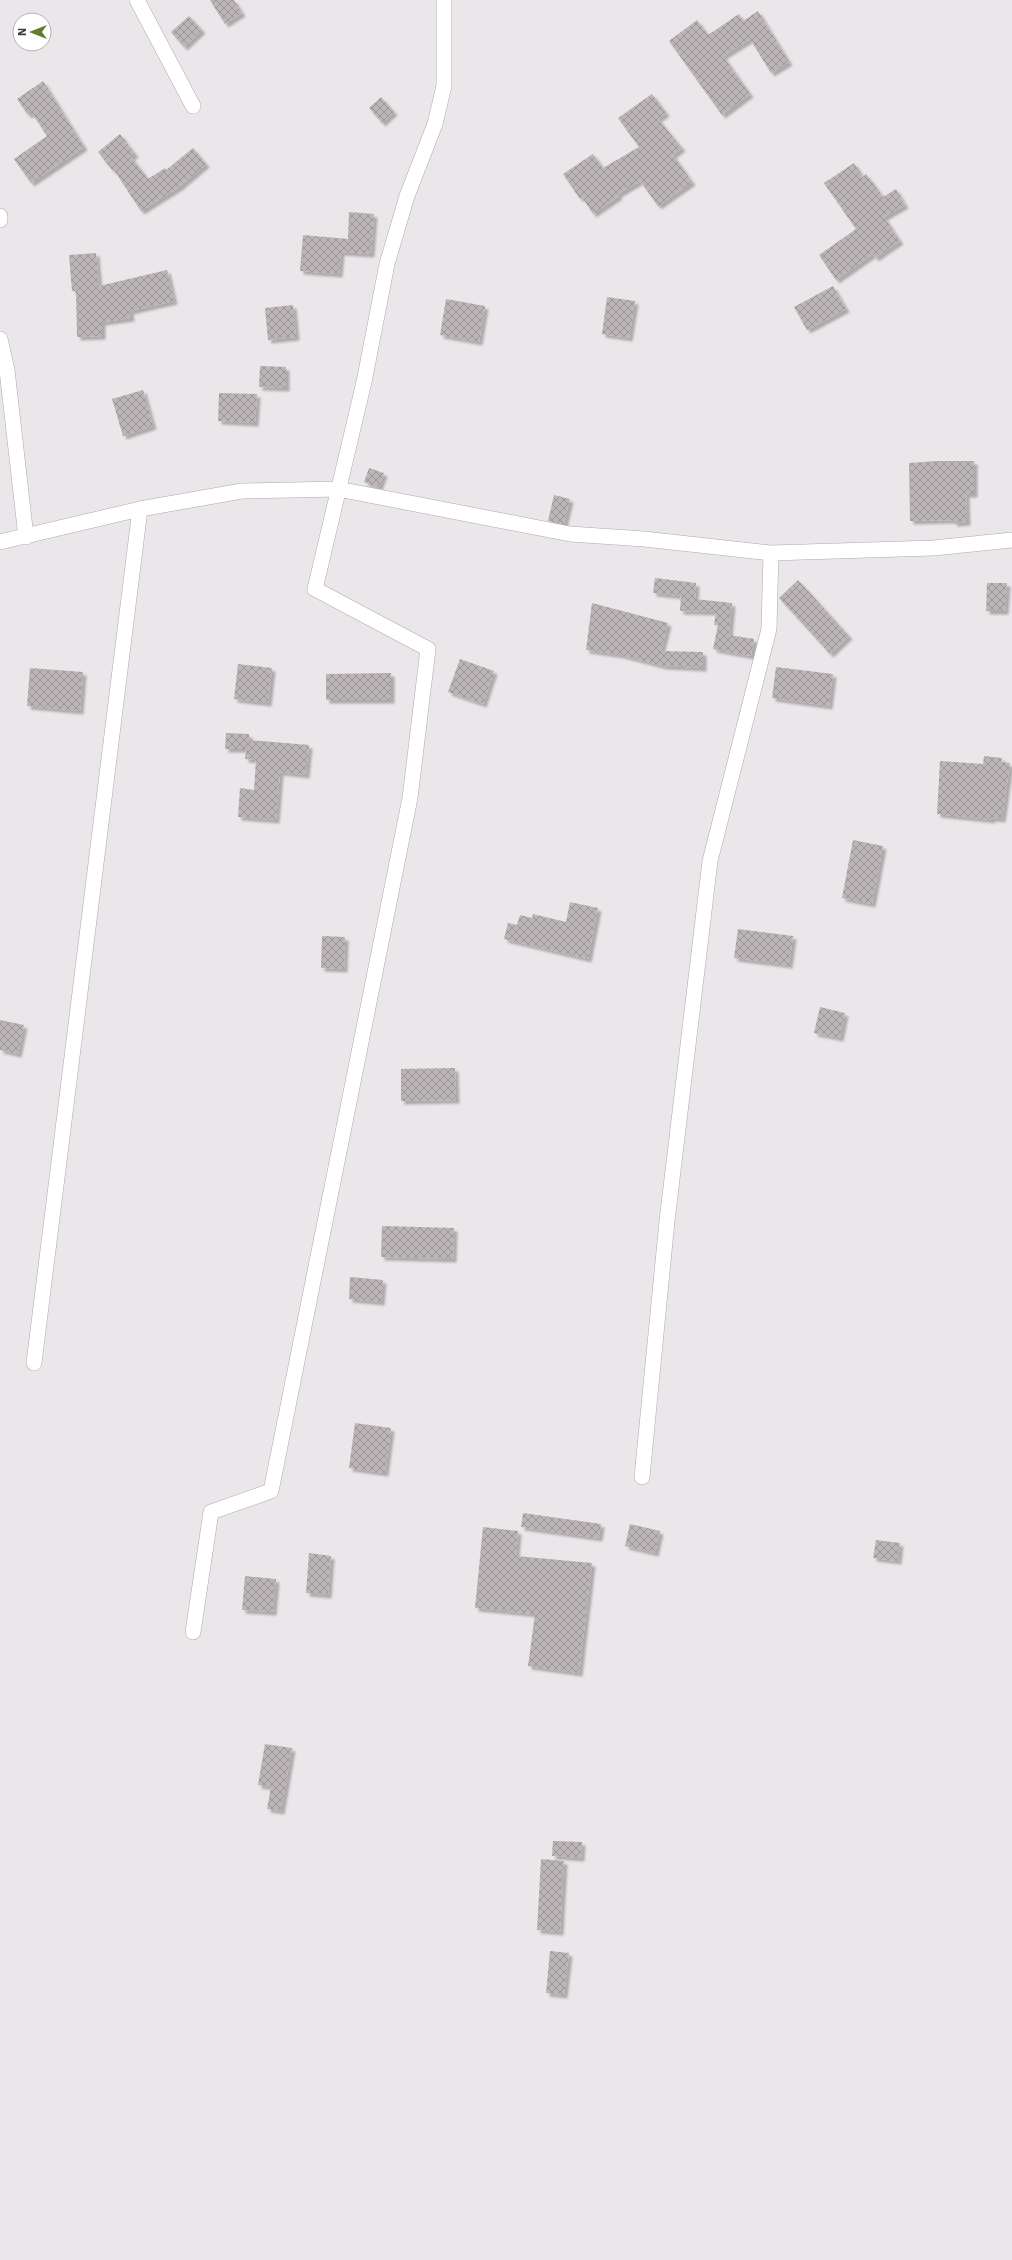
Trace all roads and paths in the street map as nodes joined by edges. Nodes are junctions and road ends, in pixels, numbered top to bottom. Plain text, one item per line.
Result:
1 (137, 0) edge
2 (444, 0) edge
3 (193, 106) dead end
4 (0, 216) edge
5 (0, 220) edge
6 (0, 339) edge
7 (338, 489) junction
8 (140, 509) junction
9 (26, 537) junction
10 (1012, 540) edge
11 (0, 542) edge
12 (771, 553) junction
13 (34, 1363) dead end
14 (642, 1477) dead end
15 (193, 1632) dead end

1 - 3 street
2 - 7 street
4 - 5 street
6 - 9 street
7 - 8 street
7 - 12 street
7 - 15 street
8 - 9 street
8 - 13 street
9 - 11 street
10 - 12 street
12 - 14 street

